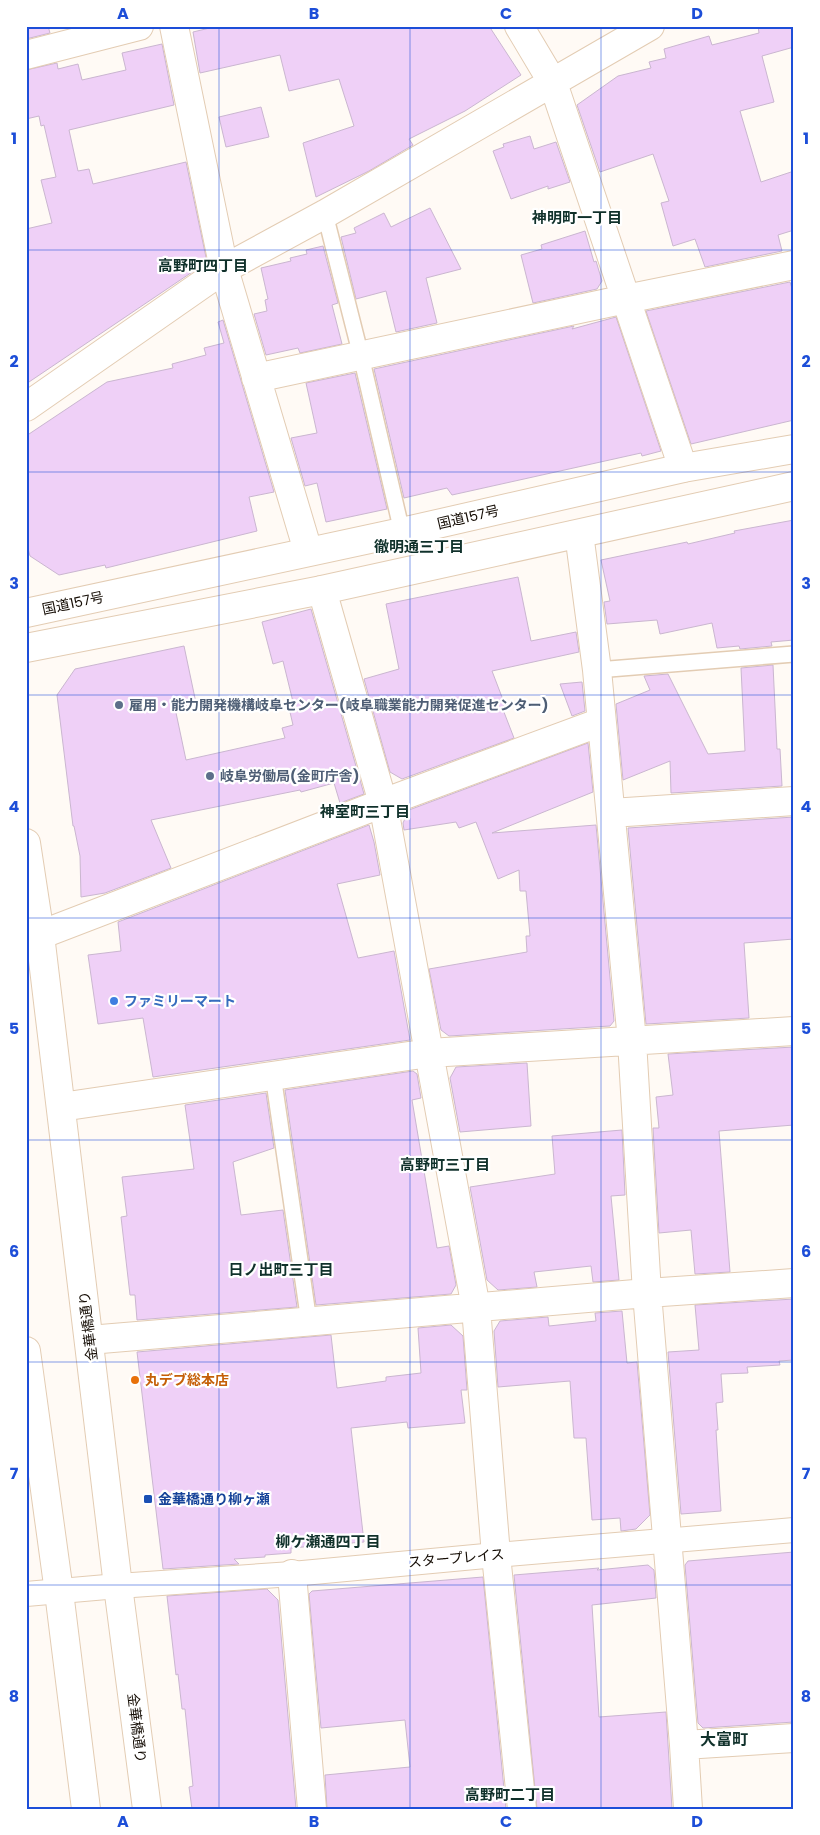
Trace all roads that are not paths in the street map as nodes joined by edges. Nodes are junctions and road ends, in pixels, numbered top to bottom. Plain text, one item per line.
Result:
1 (139, 26) edge
2 (174, 26) edge
3 (519, 26) edge
4 (650, 26) edge
5 (26, 54) edge
6 (553, 83) junction
7 (325, 214) junction
8 (794, 265) edge
9 (224, 269) junction
10 (626, 299) junction
11 (361, 356) junction
12 (256, 378) junction
13 (26, 408) edge
14 (794, 449) edge
15 (683, 468) junction
16 (794, 486) edge
17 (402, 532) junction
18 (574, 535) junction
19 (308, 551) junction
20 (322, 590) junction
21 (26, 613) edge
22 (26, 648) edge
23 (794, 654) edge
24 (597, 670) junction
25 (601, 722) junction
26 (794, 801) edge
27 (383, 803) junction
28 (611, 813) junction
29 (26, 843) edge
30 (40, 935) junction
31 (794, 1031) edge
32 (632, 1041) junction
33 (429, 1053) junction
34 (274, 1075) junction
35 (61, 1107) junction
36 (794, 1283) edge
37 (647, 1293) junction
38 (476, 1308) junction
39 (310, 1322) junction
40 (89, 1340) junction
41 (26, 1351) edge
42 (794, 1530) edge
43 (668, 1540) junction
44 (496, 1555) junction
45 (292, 1574) junction
46 (118, 1586) junction
47 (59, 1592) junction
48 (26, 1594) edge
49 (794, 1738) edge
50 (684, 1745) junction
51 (86, 1809) edge
52 (147, 1809) edge
53 (312, 1809) edge
54 (522, 1809) edge
55 (688, 1809) edge

1 - 5 main road
2 - 9 main road
3 - 6 main road
4 - 6 main road
6 - 7 main road
6 - 10 main road
7 - 9 main road
7 - 11 lane
8 - 10 main road
9 - 12 main road
9 - 13 main road
10 - 11 main road
10 - 15 main road
11 - 12 main road
11 - 17 lane
12 - 19 main road
14 - 15 main road, 国道157号
15 - 17 main road, 国道157号
16 - 18 main road
17 - 19 main road, 国道157号
18 - 20 main road
18 - 24 main road
19 - 21 main road, 国道157号
20 - 22 main road
20 - 27 main road
23 - 24 lane
24 - 25 main road
25 - 27 main road
25 - 28 main road
26 - 28 main road
27 - 30 main road
27 - 33 main road
28 - 32 main road
29 - 30 main road, 金華橋通り
30 - 35 main road, 金華橋通り
31 - 32 main road
32 - 33 main road
32 - 37 main road
33 - 34 main road
33 - 38 main road
34 - 35 main road
34 - 39 lane
35 - 40 main road, 金華橋通り
36 - 37 main road
37 - 38 main road
37 - 43 main road
38 - 39 main road
38 - 44 main road
39 - 40 main road
40 - 46 main road, 金華橋通り
41 - 47 main road
42 - 43 street, スタープレイス
43 - 44 street, スタープレイス
43 - 50 main road
44 - 45 street, スタープレイス
44 - 54 main road
45 - 46 street, スタープレイス
45 - 53 main road
46 - 47 street, スタープレイス
46 - 52 main road, 金華橋通り
47 - 48 street, スタープレイス
47 - 51 main road
49 - 50 main road
50 - 55 main road

